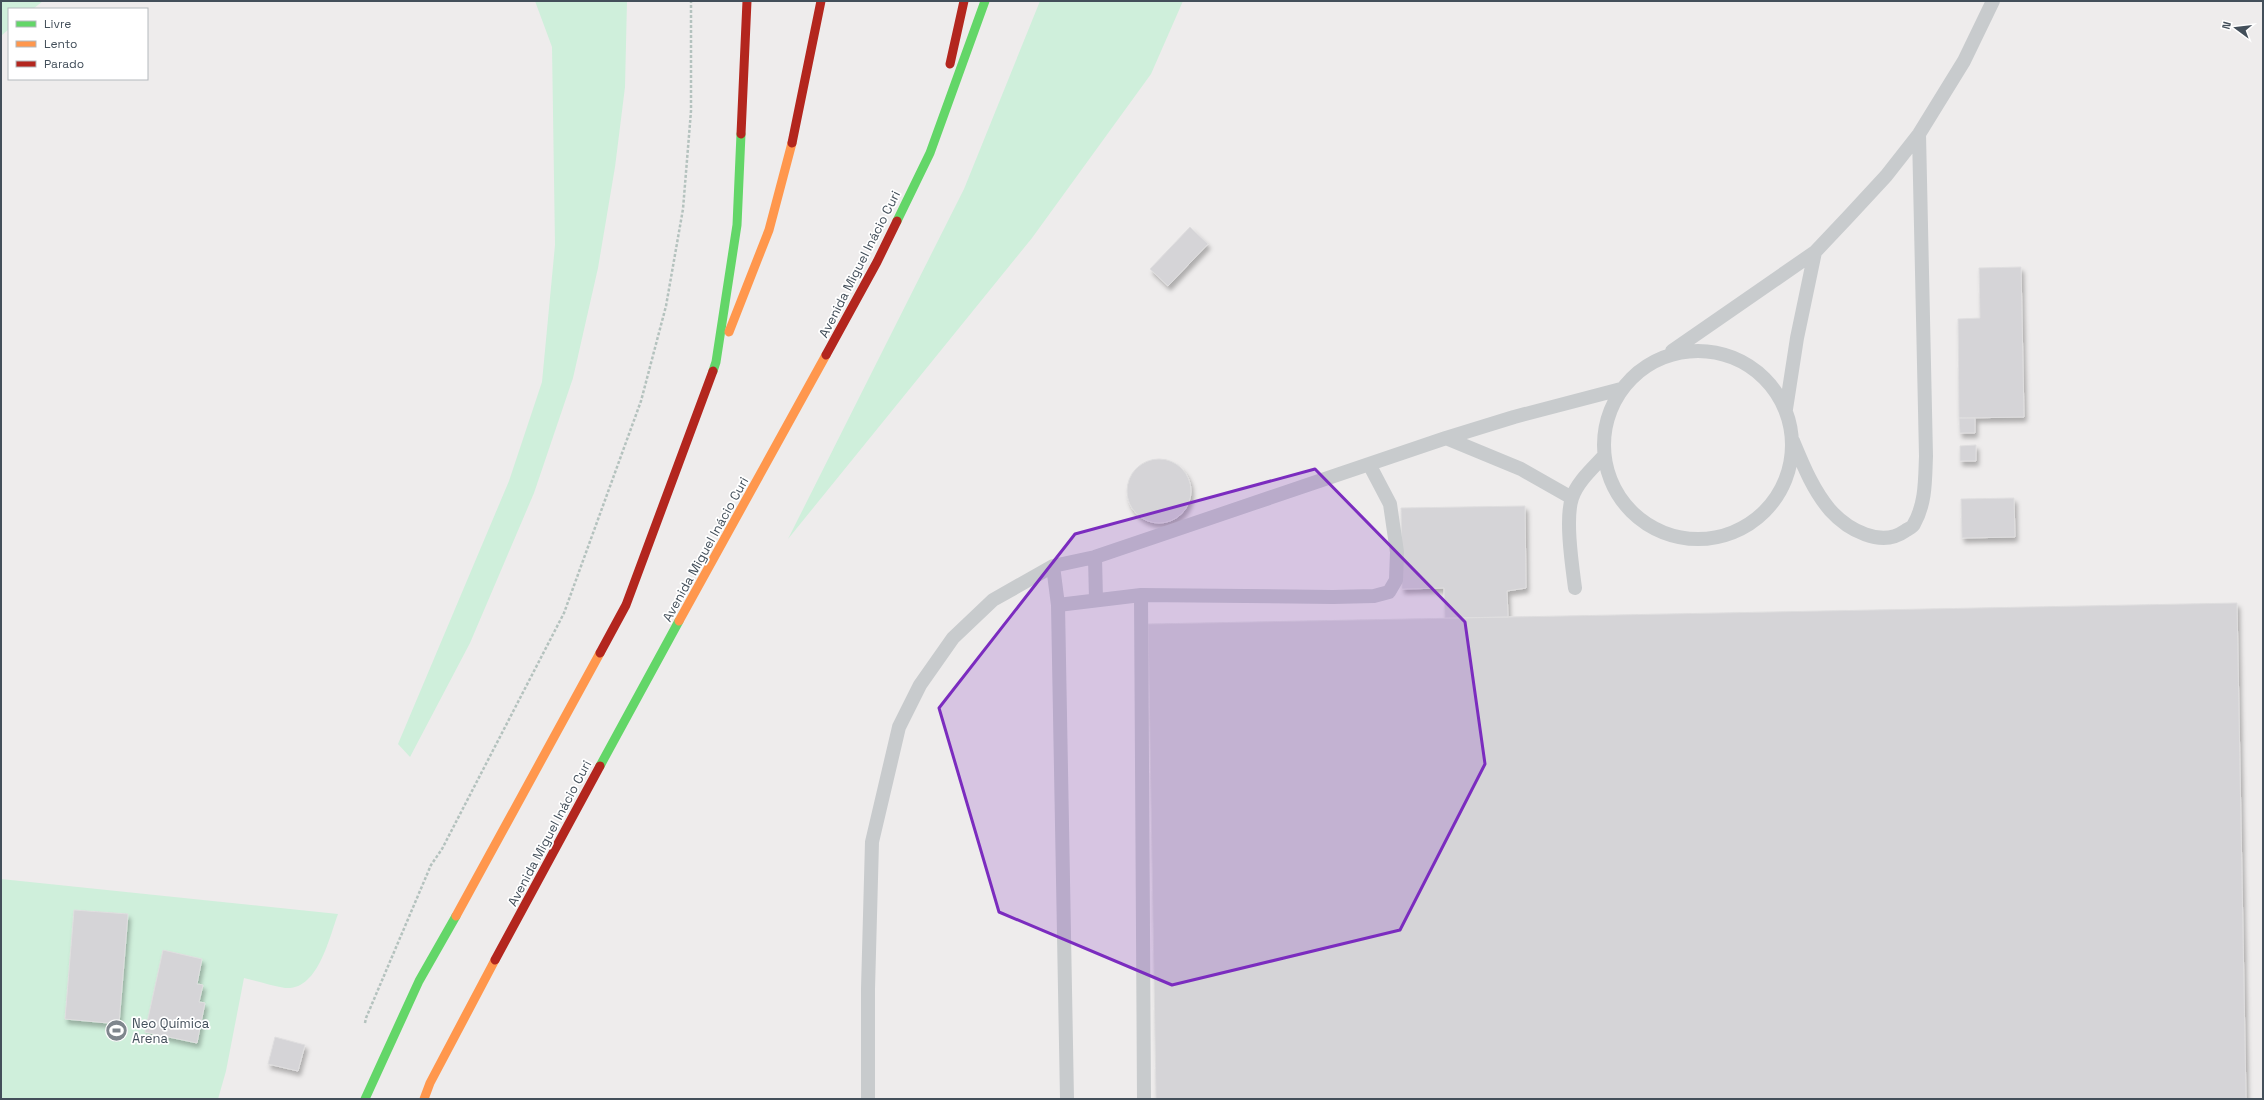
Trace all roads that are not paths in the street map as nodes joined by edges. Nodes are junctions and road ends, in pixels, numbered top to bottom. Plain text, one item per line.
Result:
1 (747, 1) edge
2 (821, 1) edge
3 (964, 1) edge
4 (985, 1) edge
5 (1993, 1) edge
6 (1918, 134) junction
7 (930, 153) junction
8 (1814, 252) junction
9 (1665, 356) junction
10 (716, 362) junction
11 (1621, 389) junction
12 (1786, 408) junction
13 (1446, 438) junction
14 (1793, 440) junction
15 (1604, 456) junction
16 (1369, 464) junction
17 (1572, 498) junction
18 (1095, 557) junction
19 (1053, 566) junction
20 (1575, 588) dead end
21 (1141, 595) junction
22 (1096, 600) junction
23 (1058, 605) junction
24 (365, 1099) edge
25 (424, 1099) edge
26 (868, 1099) edge
27 (1067, 1099) edge
28 (1144, 1099) edge

1 - 10 street
2 - 10 street
3 - 7 street
4 - 7 street, Avenida Miguel Inácio Curi
5 - 6 lane
6 - 8 lane
6 - 14 lane
7 - 25 street, Avenida Miguel Inácio Curi
8 - 9 lane
8 - 12 lane
9 - 11 lane
9 - 12 lane
10 - 24 street
11 - 13 lane
11 - 15 lane
12 - 14 lane
13 - 16 lane
13 - 17 lane
14 - 15 lane
15 - 17 lane
16 - 18 lane
16 - 21 lane
17 - 20 lane
18 - 19 lane
18 - 22 lane
19 - 23 lane
19 - 26 lane
21 - 22 lane
21 - 28 lane
22 - 23 lane
23 - 27 lane

